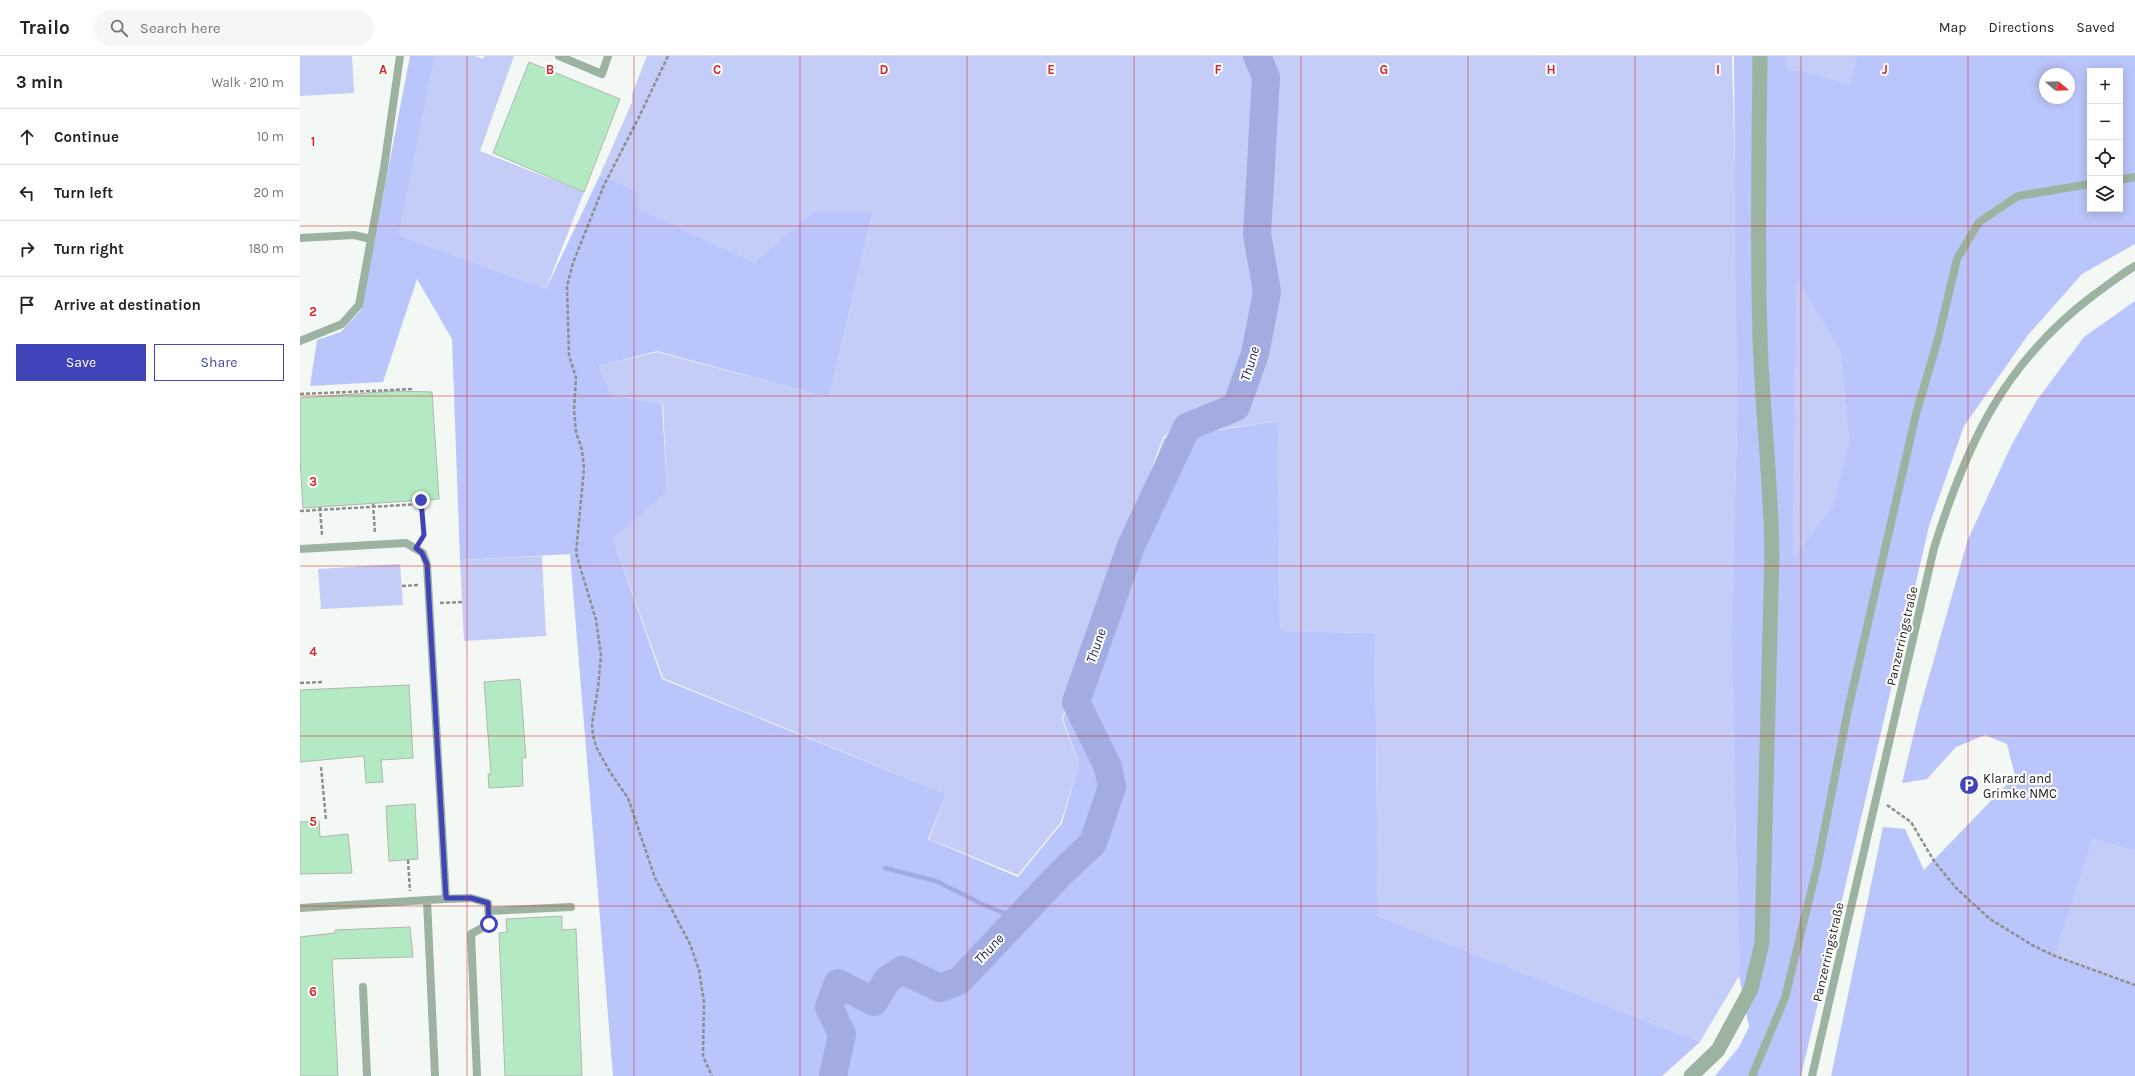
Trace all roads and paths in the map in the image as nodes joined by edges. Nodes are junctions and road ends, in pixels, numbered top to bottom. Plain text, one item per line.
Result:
1 (400, 56) edge
2 (558, 56) edge
3 (608, 56) edge
4 (668, 56) edge
5 (1760, 56) edge
6 (2135, 177) edge
7 (2123, 179) edge
8 (2087, 184) edge
9 (300, 238) edge
10 (371, 239) junction
11 (2135, 266) edge
12 (300, 341) edge
13 (414, 389) dead end
14 (300, 394) edge
15 (421, 500) dead end
16 (421, 504) junction
17 (373, 505) junction
18 (320, 508) junction
19 (300, 511) edge
20 (376, 544) junction
21 (323, 547) junction
22 (416, 548) junction
23 (300, 549) edge
24 (462, 602) dead end
25 (429, 604) junction
26 (322, 682) dead end
27 (300, 683) edge
28 (321, 767) dead end
29 (1876, 798) junction
30 (326, 820) dead end
31 (408, 860) dead end
32 (446, 898) junction
33 (427, 900) junction
34 (411, 901) junction
35 (571, 907) dead end
36 (300, 908) edge
37 (488, 911) junction
38 (2135, 985) edge
39 (363, 987) dead end
40 (368, 1076) edge
41 (435, 1076) edge
42 (477, 1076) edge
43 (712, 1076) edge
44 (1691, 1076) edge
45 (1752, 1076) edge
46 (1812, 1076) edge

1 - 10 lane
2 - 3 lane
4 - 43 path
5 - 44 street
6 - 7 lane
8 - 45 lane
9 - 10 lane
10 - 12 lane
11 - 29 lane, Panzerringstraße
13 - 14 path
15 - 16 path
16 - 17 path
16 - 22 path
17 - 18 path
17 - 20 path
18 - 19 path
18 - 21 path
20 - 21 lane
20 - 22 lane
21 - 23 lane
22 - 25 lane
24 - 25 path
25 - 32 lane
26 - 27 path
28 - 30 path
29 - 38 path
29 - 46 lane, Panzerringstraße
31 - 34 path
32 - 33 lane
32 - 37 lane
33 - 34 lane
33 - 41 lane
34 - 36 lane
35 - 37 lane
37 - 42 lane
39 - 40 lane

